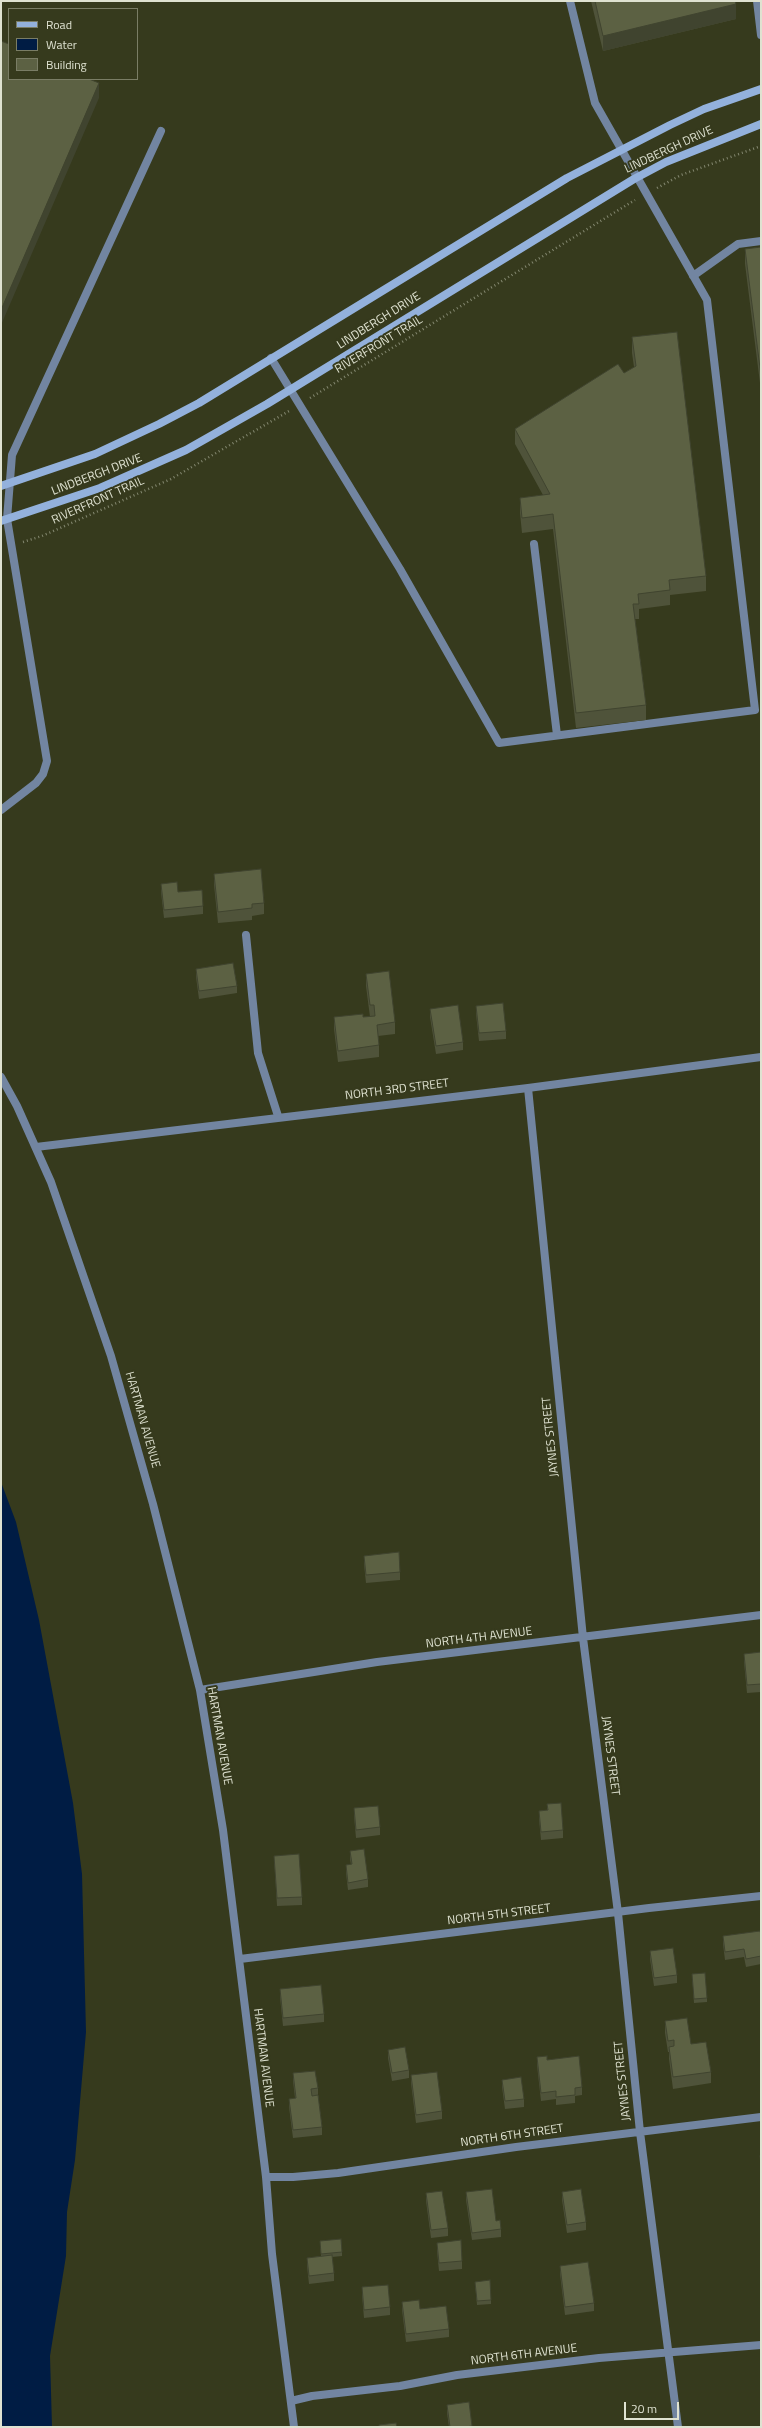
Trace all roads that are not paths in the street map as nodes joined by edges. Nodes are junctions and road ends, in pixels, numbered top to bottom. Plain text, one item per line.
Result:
1 (570, 1) edge
2 (757, 1) edge
3 (760, 18) edge
4 (761, 35) edge
5 (761, 89) edge
6 (761, 124) edge
7 (161, 131) dead end
8 (621, 149) junction
9 (637, 178) junction
10 (761, 241) edge
11 (693, 276) junction
12 (271, 358) junction
13 (291, 389) junction
14 (11, 483) junction
15 (1, 486) edge
16 (4, 520) edge
17 (534, 544) dead end
18 (557, 735) junction
19 (1, 810) edge
20 (246, 935) dead end
21 (761, 1057) edge
22 (1, 1077) edge
23 (528, 1088) junction
24 (278, 1116) junction
25 (36, 1146) junction
26 (761, 1615) edge
27 (583, 1638) junction
28 (200, 1690) junction
29 (761, 1896) edge
30 (618, 1912) junction
31 (240, 1959) junction
32 (761, 2117) edge
33 (640, 2132) junction
34 (266, 2177) junction
35 (761, 2344) edge
36 (669, 2353) junction
37 (291, 2402) junction
38 (294, 2427) edge
39 (678, 2427) edge

1 - 8 street
2 - 3 street
3 - 4 street
5 - 8 street, LINDBERGH DRIVE
6 - 9 street, LINDBERGH DRIVE
7 - 14 street
8 - 9 street
8 - 12 street, LINDBERGH DRIVE
9 - 11 street
9 - 13 street, LINDBERGH DRIVE
10 - 11 street
11 - 18 street
12 - 13 street
12 - 14 street, LINDBERGH DRIVE
13 - 16 street, LINDBERGH DRIVE
13 - 18 street
14 - 15 street, LINDBERGH DRIVE
14 - 16 street
16 - 19 street
17 - 18 street
20 - 24 street
21 - 23 street, NORTH 3RD STREET
22 - 25 street, HARTMAN AVENUE
23 - 24 street, NORTH 3RD STREET
23 - 27 street, JAYNES STREET
24 - 25 street, NORTH 3RD STREET
25 - 28 street, HARTMAN AVENUE
26 - 27 street, NORTH 4TH AVENUE
27 - 28 street, NORTH 4TH AVENUE
27 - 30 street, JAYNES STREET
28 - 31 street, HARTMAN AVENUE
29 - 30 street, NORTH 5TH STREET
30 - 31 street, NORTH 5TH STREET
30 - 33 street, JAYNES STREET
31 - 34 street, HARTMAN AVENUE
32 - 33 street, NORTH 6TH STREET
33 - 34 street, NORTH 6TH STREET
33 - 36 street, JAYNES STREET
34 - 37 street, HARTMAN AVENUE
35 - 36 street, NORTH 6TH AVENUE
36 - 37 street, NORTH 6TH AVENUE
36 - 39 street, JAYNES STREET
37 - 38 street, HARTMAN AVENUE

